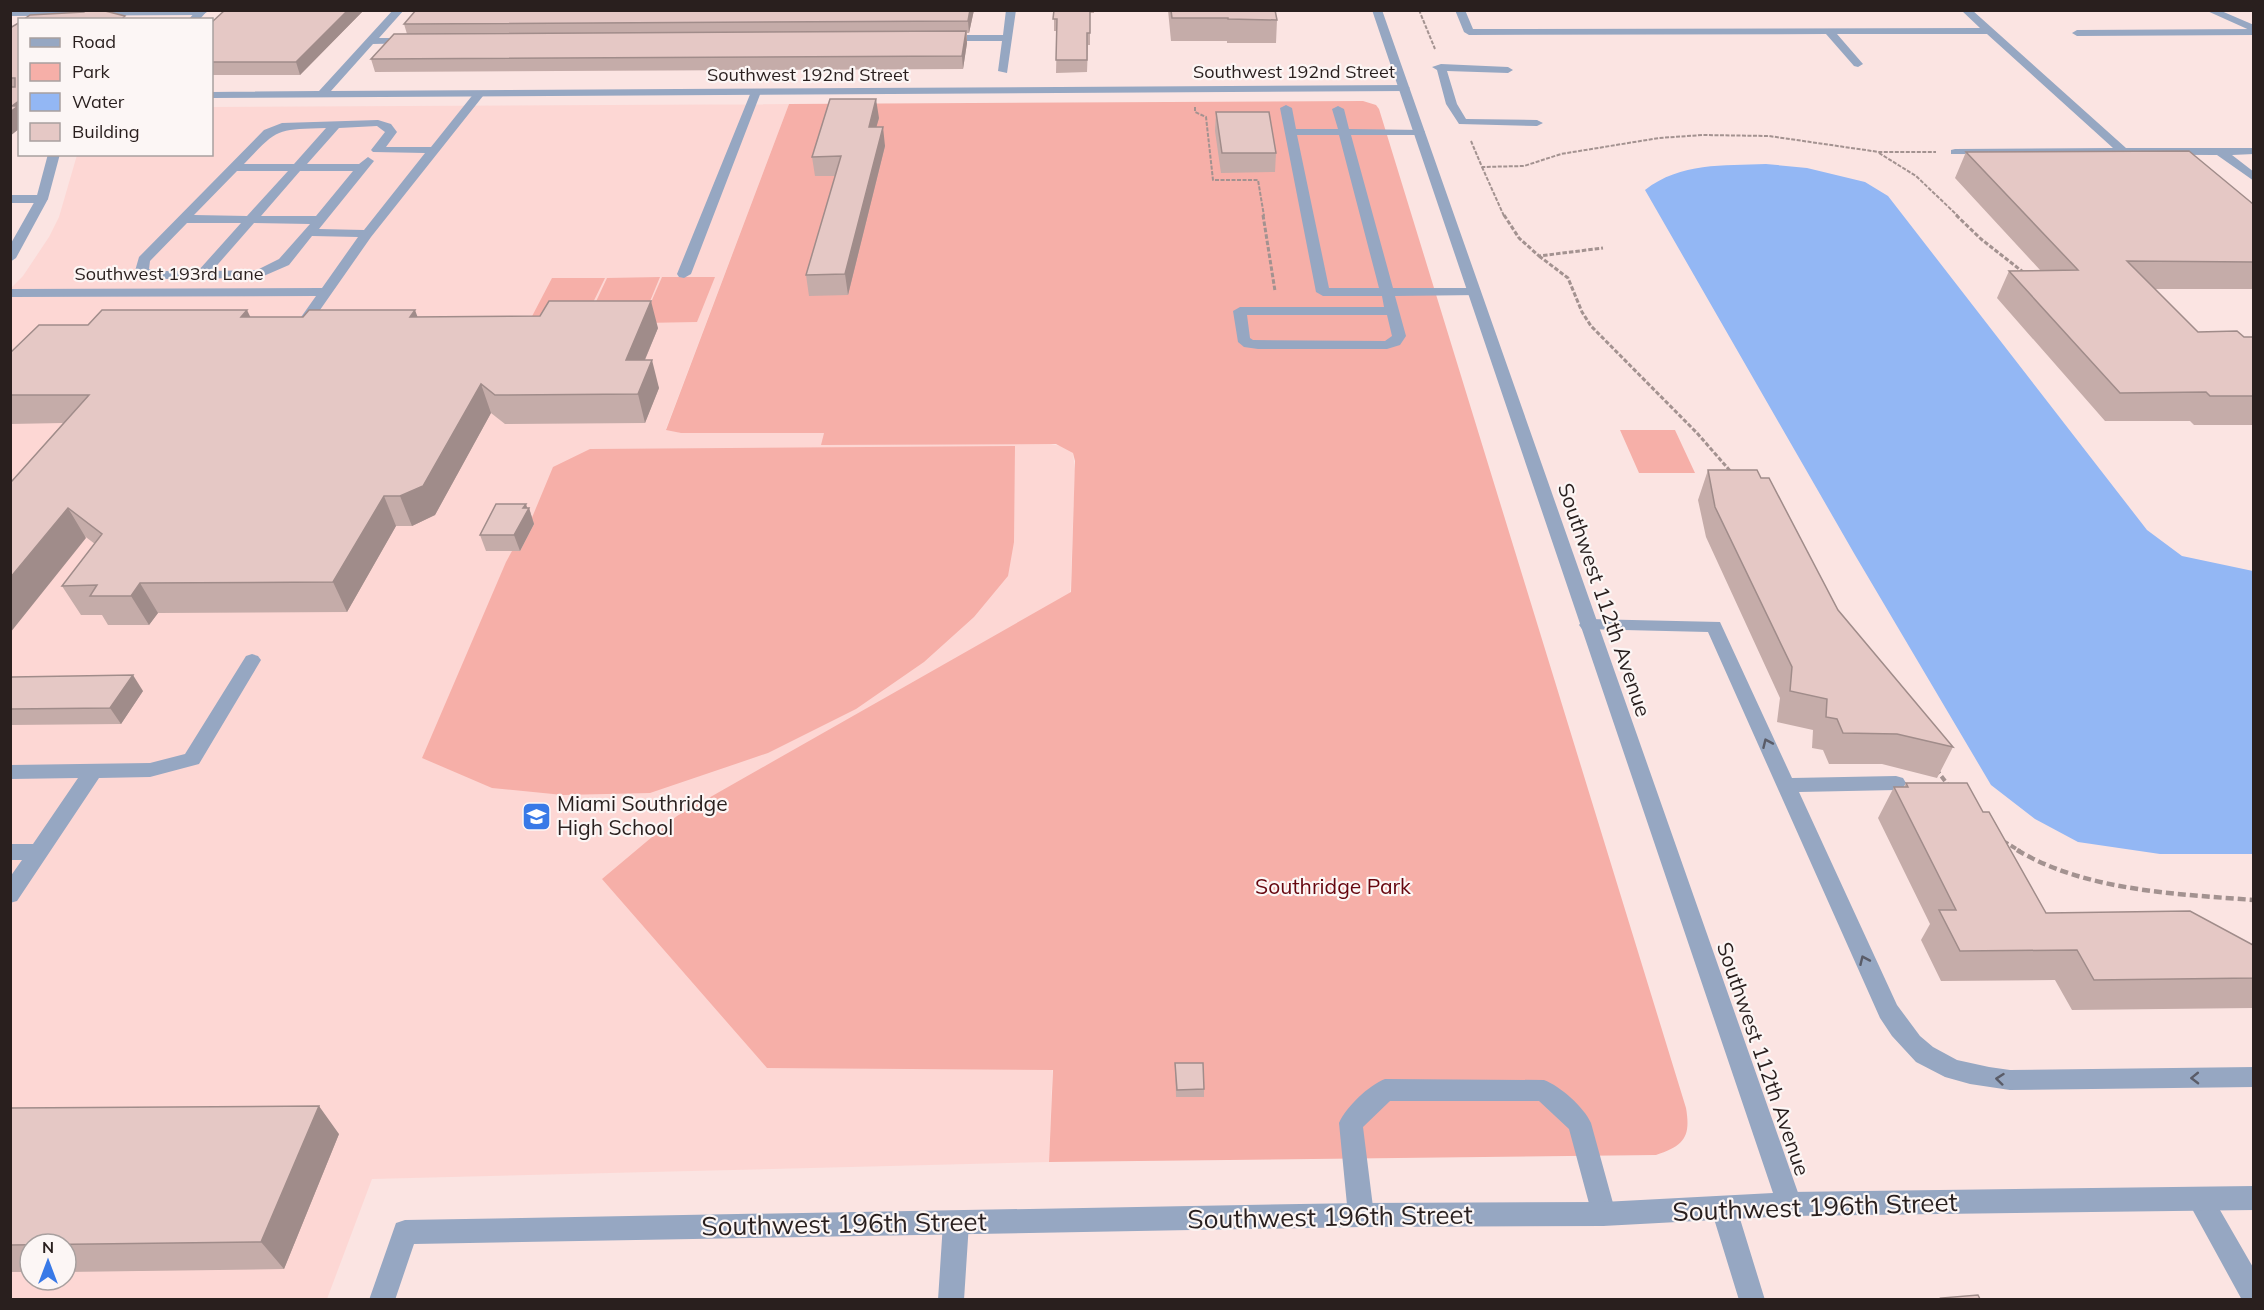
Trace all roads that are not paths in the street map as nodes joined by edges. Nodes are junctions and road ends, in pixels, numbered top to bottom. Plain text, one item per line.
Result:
1 (399, 10) edge
2 (1011, 10) edge
3 (1377, 10) edge
4 (1460, 10) edge
5 (1966, 10) edge
6 (2210, 10) edge
7 (202, 11) edge
8 (10, 13) edge
9 (1828, 31) junction
10 (1989, 31) junction
11 (2253, 31) edge
12 (2077, 33) dead end
13 (930, 38) edge
14 (1008, 38) junction
15 (428, 40) edge
16 (370, 41) junction
17 (1858, 64) dead end
18 (1508, 69) dead end
19 (1003, 71) dead end
20 (1405, 88) junction
21 (756, 92) junction
22 (479, 94) junction
23 (213, 95) edge
24 (321, 95) junction
25 (1286, 108) dead end
26 (1338, 109) dead end
27 (336, 123) junction
28 (1537, 123) dead end
29 (1291, 132) junction
30 (1344, 132) junction
31 (1419, 132) junction
32 (377, 150) junction
33 (432, 150) junction
34 (2123, 151) junction
35 (2220, 151) junction
36 (2253, 151) edge
37 (1955, 152) road end
38 (53, 156) edge
39 (234, 167) junction
40 (297, 167) junction
41 (363, 168) junction
42 (2253, 178) edge
43 (10, 199) edge
44 (42, 199) junction
45 (183, 219) junction
46 (251, 220) junction
47 (320, 220) junction
48 (309, 232) junction
49 (367, 234) junction
50 (10, 258) edge
51 (202, 274) junction
52 (684, 274) dead end
53 (328, 291) junction
54 (1386, 291) junction
55 (1474, 291) junction
56 (1323, 292) junction
57 (10, 293) edge
58 (1393, 311) junction
59 (1327, 312) junction
60 (301, 327) edge
61 (1588, 625) junction
62 (252, 660) dead end
63 (93, 771) junction
64 (10, 772) edge
65 (1896, 783) dead end
66 (1786, 784) junction
67 (10, 852) edge
68 (40, 852) junction
69 (10, 895) edge
70 (2253, 1077) edge
71 (2253, 1198) edge
72 (2200, 1199) junction
73 (1789, 1204) junction
74 (1724, 1209) junction
75 (1603, 1214) junction
76 (1360, 1215) junction
77 (956, 1222) junction
78 (2253, 1295) edge
79 (382, 1299) edge
80 (951, 1299) edge
81 (1752, 1299) edge

1 - 16 street
2 - 14 street
3 - 20 street, Southwest 112th Avenue
4 - 9 street
5 - 10 street
6 - 11 street
7 - 8 street
9 - 10 street
9 - 17 street
10 - 34 street
11 - 12 street
13 - 14 street
14 - 19 street
15 - 16 street
16 - 24 street
18 - 28 street
20 - 21 street, Southwest 192nd Street
20 - 31 street, Southwest 112th Avenue
21 - 22 street, Southwest 192nd Street
21 - 52 street
22 - 24 street, Southwest 192nd Street
22 - 33 street
23 - 24 street, Southwest 192nd Street
25 - 29 street
26 - 30 street
27 - 32 street
27 - 39 street
27 - 40 street
29 - 30 street
29 - 56 street
30 - 31 street
30 - 54 street
31 - 55 street, Southwest 112th Avenue
32 - 33 street
32 - 41 street
33 - 49 street
34 - 35 street
34 - 37 street
35 - 36 street
35 - 42 street
38 - 44 street
39 - 40 street
39 - 45 street
40 - 41 street
40 - 46 street
41 - 47 street
43 - 44 street
44 - 50 street
45 - 46 street
45 - 51 street
46 - 47 street
46 - 51 street
47 - 48 street
48 - 49 street
48 - 51 street
49 - 53 street
53 - 57 street, Southwest 193rd Lane
53 - 60 street
54 - 55 street
54 - 56 street
54 - 58 street
55 - 61 street, Southwest 112th Avenue
56 - 59 street
58 - 59 street
58 - 59 street
66 -> 61 street
61 - 73 street, Southwest 112th Avenue
62 - 63 street
63 - 64 street
63 - 68 street
65 - 66 street
70 -> 66 street
67 - 68 street
68 - 69 street
71 - 72 street, Southwest 196th Street
72 - 73 street, Southwest 196th Street
72 - 78 street
73 - 74 street, Southwest 196th Street
74 - 75 street, Southwest 196th Street
74 - 81 street
75 - 76 street, Southwest 196th Street
75 - 76 street
76 - 77 street, Southwest 196th Street
77 - 79 street, Southwest 196th Street
77 - 80 street

